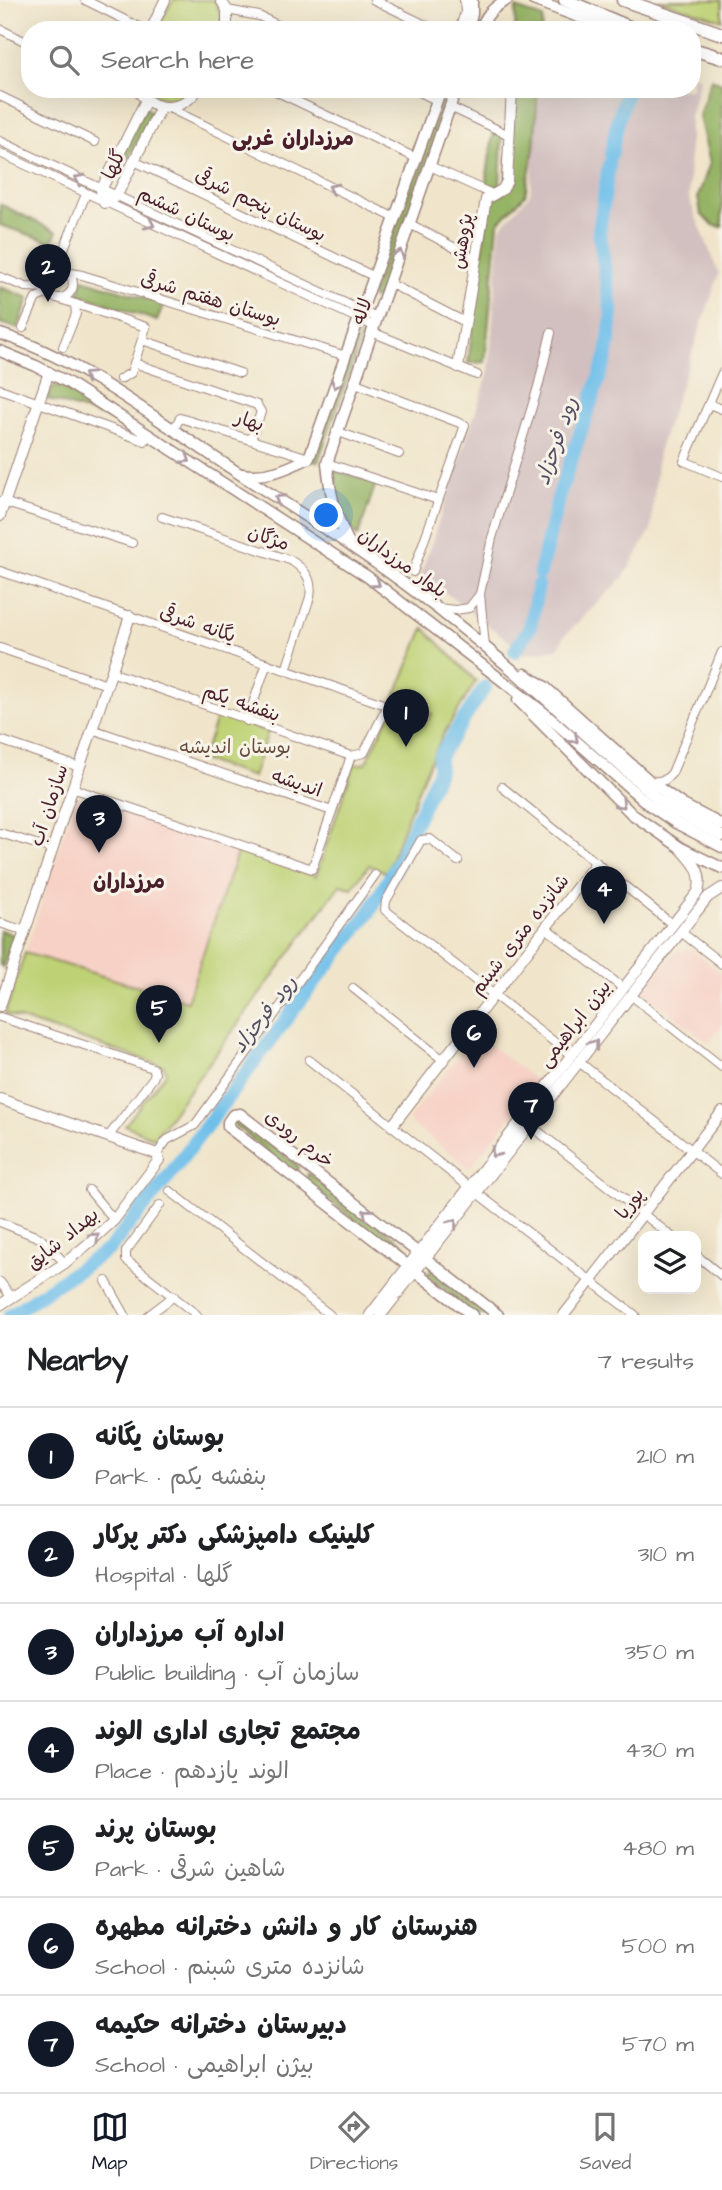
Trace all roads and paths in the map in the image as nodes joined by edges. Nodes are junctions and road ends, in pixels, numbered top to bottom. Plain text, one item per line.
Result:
1 (85, 0) edge
2 (165, 0) edge
3 (221, 0) edge
4 (374, 0) edge
5 (464, 0) edge
6 (472, 0) edge
7 (507, 0) edge
8 (533, 0) edge
9 (565, 0) edge
10 (627, 1) edge
11 (227, 10) junction
12 (129, 21) edge
13 (153, 21) edge
14 (227, 21) edge
15 (269, 21) edge
16 (417, 21) edge
17 (462, 21) edge
18 (470, 21) edge
19 (483, 21) edge
20 (589, 21) edge
21 (614, 21) edge
22 (685, 21) edge
23 (701, 27) edge
24 (0, 30) edge
25 (722, 34) edge
26 (21, 40) edge
27 (701, 52) edge
28 (701, 53) edge
29 (722, 58) edge
30 (722, 64) edge
31 (0, 96) edge
32 (190, 98) edge
33 (290, 98) edge
34 (437, 98) edge
35 (453, 98) edge
36 (511, 98) edge
37 (146, 100) joint
38 (450, 107) junction
39 (165, 108) junction
40 (509, 135) junction
41 (0, 141) edge
42 (95, 142) dead end
43 (0, 153) edge
44 (416, 158) junction
45 (134, 161) junction
46 (430, 166) junction
47 (101, 190) junction
48 (86, 194) junction
49 (495, 195) junction
50 (116, 197) junction
51 (104, 203) junction
52 (395, 218) junction
53 (410, 224) junction
54 (476, 259) junction
55 (55, 271) junction
56 (66, 272) junction
57 (0, 277) edge
58 (375, 277) junction
59 (389, 283) junction
60 (47, 290) junction
61 (57, 298) junction
62 (75, 304) junction
63 (361, 316) junction
64 (466, 323) junction
65 (374, 325) junction
66 (23, 328) dead end
67 (551, 333) dead end
68 (0, 334) edge
69 (142, 340) junction
70 (63, 347) dead end
71 (0, 351) edge
72 (346, 356) junction
73 (134, 363) junction
74 (458, 368) junction
75 (49, 372) junction
76 (240, 373) dead end
77 (722, 373) edge
78 (477, 374) dead end
79 (121, 379) dead end
80 (353, 382) junction
81 (0, 389) edge
82 (38, 403) junction
83 (709, 404) junction
84 (722, 409) edge
85 (173, 430) junction
86 (336, 430) junction
87 (251, 439) junction
88 (145, 441) dead end
89 (400, 454) dead end
90 (309, 458) junction
91 (327, 463) junction
92 (238, 473) junction
93 (722, 477) edge
94 (439, 500) junction
95 (2, 502) edge
96 (0, 516) edge
97 (162, 517) dead end
98 (132, 543) dead end
99 (351, 545) junction
100 (0, 571) edge
101 (413, 572) dead end
102 (480, 594) junction
103 (435, 607) junction
104 (130, 616) junction
105 (485, 647) junction
106 (0, 648) edge
107 (722, 652) edge
108 (497, 656) junction
109 (267, 663) junction
110 (486, 668) junction
111 (286, 670) junction
112 (111, 672) junction
113 (107, 685) junction
114 (247, 721) junction
115 (92, 729) junction
116 (0, 740) edge
117 (351, 757) junction
118 (79, 767) junction
119 (672, 773) junction
120 (651, 782) junction
121 (502, 787) dead end
122 (72, 788) junction
123 (675, 800) junction
124 (332, 811) junction
125 (722, 827) edge
126 (0, 833) edge
127 (722, 847) edge
128 (681, 848) junction
129 (52, 849) junction
130 (458, 861) dead end
131 (596, 863) junction
132 (722, 868) edge
133 (374, 874) dead end
134 (722, 888) edge
135 (0, 923) edge
136 (546, 928) junction
137 (677, 929) junction
138 (25, 931) junction
139 (722, 964) edge
140 (353, 988) dead end
141 (623, 988) junction
142 (495, 994) junction
143 (632, 996) junction
144 (0, 1006) edge
145 (0, 1017) edge
146 (575, 1059) junction
147 (309, 1060) dead end
148 (443, 1060) junction
149 (722, 1067) edge
150 (0, 1099) edge
151 (722, 1112) edge
152 (526, 1121) junction
153 (392, 1126) junction
154 (108, 1137) junction
155 (692, 1150) junction
156 (157, 1154) junction
157 (307, 1166) junction
158 (722, 1174) edge
159 (296, 1180) junction
160 (473, 1189) junction
161 (89, 1190) dead end
162 (170, 1191) dead end
163 (160, 1205) dead end
164 (643, 1214) junction
165 (114, 1220) junction
166 (0, 1222) edge
167 (665, 1231) edge
168 (421, 1255) junction
169 (701, 1259) edge
170 (65, 1263) junction
171 (411, 1268) junction
172 (722, 1276) edge
173 (106, 1281) dead end
174 (591, 1281) junction
175 (0, 1282) edge
176 (174, 1296) junction
177 (12, 1298) junction
178 (0, 1305) edge
179 (125, 1315) edge
180 (149, 1315) edge
181 (197, 1315) edge
182 (330, 1315) edge
183 (370, 1315) edge
184 (381, 1315) edge
185 (472, 1315) edge
186 (498, 1315) edge
187 (564, 1315) edge
188 (635, 1315) edge

1 - 12 street
2 - 13 street
3 - 11 street
4 - 16 street
5 - 17 street
6 - 18 main road
7 - 19 main road
8 - 20 main road
9 - 21 highway
10 - 22 highway
11 - 14 street
11 - 15 street
23 - 25 highway
24 - 26 street
27 - 29 highway
28 - 30 highway
31 - 42 street
32 - 39 street
33 - 44 street
34 - 44 main road, لاله
35 - 38 main road, لاله
36 - 40 street, پژوهش
37 - 39 street
37 - 47 street, گلها
38 - 40 street
38 - 46 main road, لاله
39 - 45 street, گلها
52 -> 39 street
40 - 49 street, پژوهش
47 -> 41 street, بوستان ششم
43 - 48 street, بوستان ششم
44 - 52 main road, لاله
45 - 50 street, گلها
45 - 58 street, بوستان پنجم شرقی
46 - 49 street
46 - 53 main road, لاله
47 - 50 street, بوستان ششم
47 - 51 street, گلها
48 - 51 street, بوستان ششم
48 - 55 street, گلها
49 - 54 street, پژوهش
50 - 51 street, گلها
50 - 63 street, بوستان ششم
51 -> 63 street, بوستان ششم
52 - 58 main road, لاله
53 - 54 street
59 -> 53 main road, لاله
54 - 64 street, پژوهش
55 - 56 street
55 - 60 street
56 - 61 street
56 - 72 street, بوستان هفتم شرقی
57 - 60 street
58 - 63 main road, لاله
59 - 64 street
59 - 65 main road, لاله
60 - 61 street
60 - 66 street
61 - 62 street
62 - 69 street
62 - 70 street
63 - 65 street
63 - 72 main road, لاله
64 - 74 street, پژوهش
65 - 74 street
65 - 80 main road, لاله
67 - 102 street
85 -> 68 main road, بلوار مرزداران
69 - 73 street
69 - 76 street
71 - 75 main road, بلوار مرزداران
72 -> 90 main road, لاله
73 - 79 street
73 - 87 street
74 - 78 street
75 - 82 street
75 -> 110 main road, بلوار مرزداران
77 - 83 street
80 - 86 main road, لاله
80 - 94 street
81 - 82 street
82 - 88 street
82 - 95 street
83 - 84 street
83 - 93 street
85 - 87 street, بهار
85 - 92 main road, بلوار مرزداران
86 - 89 street
86 - 91 main road, لاله
87 - 90 street, بهار
90 - 92 main road
91 - 94 street
91 - 99 main road, لاله
99 -> 92 main road, بلوار مرزداران
94 - 101 street
95 - 96 street
95 - 98 street
97 - 111 street, مژگان
99 - 103 main road, بلوار مرزداران
100 - 104 street, یگانه شرقی
102 - 103 street
102 - 105 street
103 - 105 main road, بلوار مرزداران
104 - 109 street, یگانه شرقی
104 - 112 street, سازمان آب
105 - 108 main road, بلوار مرزداران
106 - 113 street
107 - 119 street
108 - 120 main road
108 - 125 main road, بلوار مرزداران
109 - 111 street, یگانه شرقی
109 - 114 street
110 -> 127 main road, بلوار مرزداران
110 -> 128 main road
111 - 117 street, یگانه شرقی
112 - 113 street, سازمان آب
112 - 114 street, بنفشه یکم
113 - 115 street, سازمان آب
114 - 117 street, بنفشه یکم
115 - 118 street, سازمان آب
115 - 124 street, اندیشه
116 - 118 street
117 - 124 street
118 - 122 street, سازمان آب
119 - 120 street
119 - 123 street
120 - 123 main road
121 - 131 street
122 - 124 street
122 - 129 street, سازمان آب
123 - 125 main road
126 - 129 street
128 - 132 main road
128 - 137 street, بیژن ابراهیمی
129 - 138 street, سازمان آب
130 - 142 street
131 - 136 street, شانزده متری شبنم
131 - 137 street
133 - 156 street
134 - 137 street, بیژن ابراهیمی
135 - 138 street
136 - 141 street
136 - 142 street, شانزده متری شبنم
137 - 139 street
137 - 141 street, بیژن ابراهیمی
137 - 143 street, بیژن ابراهیمی
138 - 144 street, سازمان آب
140 - 148 street
141 - 143 street
141 - 146 street, بیژن ابراهیمی
142 - 146 street
142 - 148 street, شانزده متری شبنم
146 -> 143 street, بیژن ابراهیمی
143 - 149 street
145 - 154 street
146 - 152 street, بیژن ابراهیمی
146 - 155 street
147 - 153 street
148 - 153 street, شانزده متری شبنم
150 - 154 street
151 - 155 street, پوریا
152 - 160 street, بیژن ابراهیمی
152 - 164 street
153 - 160 street
154 - 156 street
155 - 158 street
155 - 164 street, پوریا
156 - 165 street, بهداد شایق
157 - 159 main road
157 - 159 main road, خرم رودی
168 -> 157 main road, خرم رودی
159 - 171 main road, خرم رودی
160 - 168 street, بیژن ابراهیمی
160 - 174 street
161 - 165 street
162 - 182 street
163 - 176 street
164 - 167 street
164 - 174 street, پوریا
170 -> 165 street, بهداد شایق
166 - 170 street
168 - 171 street, بیژن ابراهیمی
168 - 186 main road, خرم رودی
169 - 172 street
170 - 177 street, بهداد شایق
171 - 183 street, بیژن ابراهیمی
171 - 184 street, بیژن ابراهیمی
171 - 185 main road, خرم رودی
173 - 179 street
174 - 187 street, پوریا
174 - 188 street
175 - 177 street
176 - 180 street
176 - 181 street
177 - 178 street, بهداد شایق

